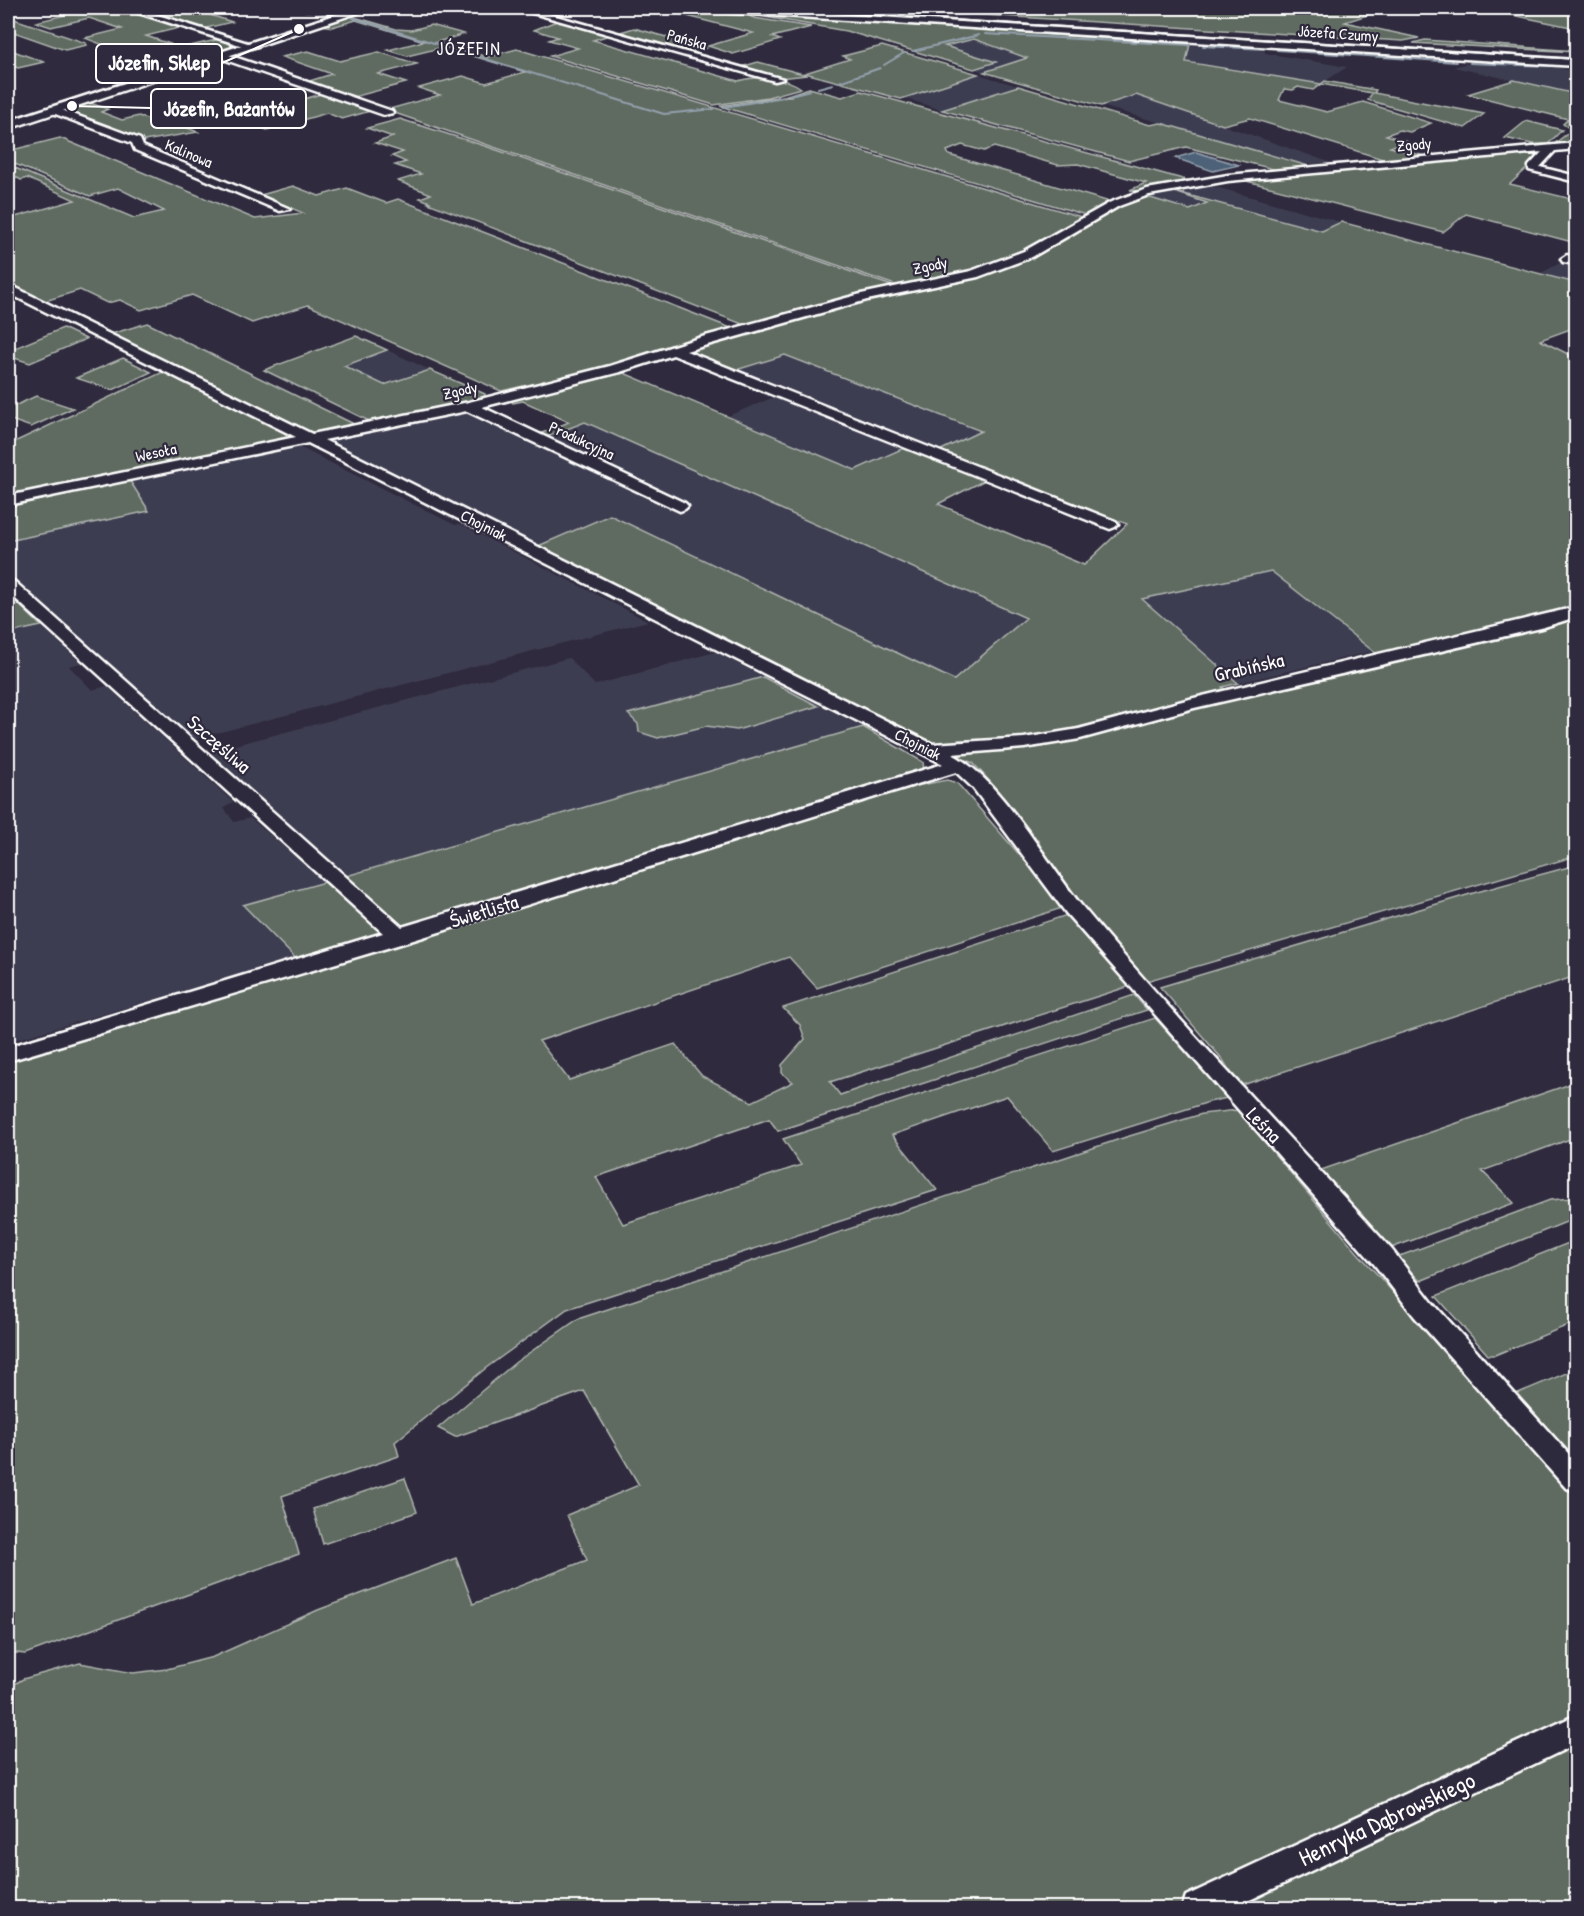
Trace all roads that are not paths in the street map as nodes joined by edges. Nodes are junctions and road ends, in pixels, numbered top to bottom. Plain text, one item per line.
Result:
1 (127, 8) edge
2 (366, 8) edge
3 (519, 8) edge
4 (702, 8) edge
5 (837, 8) edge
6 (249, 45) junction
7 (1576, 53) edge
8 (220, 55) junction
9 (1576, 63) edge
10 (778, 80) dead end
11 (54, 110) junction
12 (388, 113) dead end
13 (8, 125) edge
14 (1576, 146) edge
15 (1552, 148) junction
16 (1576, 179) edge
17 (284, 209) dead end
18 (12, 294) edge
19 (673, 350) junction
20 (469, 406) junction
21 (312, 438) junction
22 (8, 501) edge
23 (680, 506) dead end
24 (1110, 524) dead end
25 (8, 584) edge
26 (1576, 612) edge
27 (930, 750) junction
28 (959, 765) junction
29 (400, 937) junction
30 (8, 1054) edge
31 (1576, 1480) edge
32 (1576, 1729) edge
33 (1198, 1908) edge

1 - 6 street
2 - 6 street
3 - 10 street, Pańska
4 - 9 street, Józefa Czumy
5 - 7 street
6 - 8 street
8 - 11 street
8 - 12 street
11 - 13 street
11 - 17 street, Kalinowa
14 - 15 street, Zgody
15 - 16 street
15 - 19 street, Zgody
18 - 21 street, Chojniak
19 - 20 street, Zgody
19 - 24 street
20 - 21 street, Zgody
20 - 23 street, Produkcyjna
21 - 22 street, Wesoła
21 - 27 street, Chojniak
25 - 29 street, Szczęśliwa
26 - 27 street, Grabińska
27 - 28 street, Chojniak
28 - 29 street, Świetlista
28 - 31 street, Leśna
29 - 30 street, Świetlista
32 - 33 street, Henryka Dąbrowskiego

